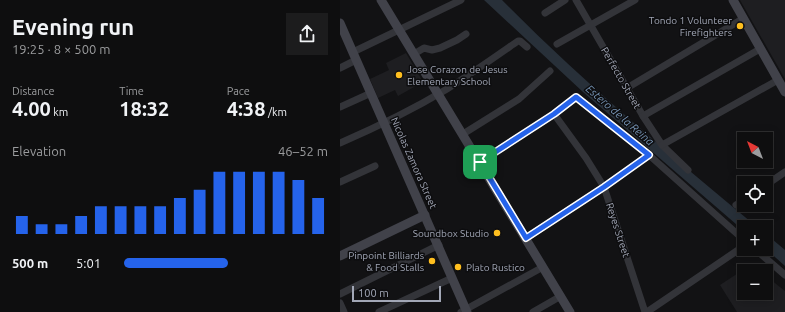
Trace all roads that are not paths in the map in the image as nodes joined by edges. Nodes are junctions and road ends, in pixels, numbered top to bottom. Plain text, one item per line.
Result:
1 (461, 0) edge
2 (565, 0) edge
3 (576, 0) edge
4 (635, 0) edge
5 (733, 0) edge
6 (383, 1) edge
7 (545, 12) dead end
8 (744, 18) junction
9 (340, 23) edge
10 (590, 25) junction
11 (399, 31) junction
12 (342, 33) edge
13 (466, 34) dead end
14 (557, 44) dead end
15 (527, 47) dead end
16 (760, 49) junction
17 (414, 54) junction
18 (354, 56) junction
19 (340, 68) edge
20 (550, 71) dead end
21 (778, 80) junction
22 (627, 88) junction
23 (785, 92) edge
24 (371, 93) junction
25 (438, 94) junction
26 (340, 106) edge
27 (554, 114) junction
28 (643, 116) junction
29 (385, 123) junction
30 (466, 132) junction
31 (340, 143) edge
32 (662, 145) junction
33 (649, 155) junction
34 (480, 162) junction
35 (375, 166) dead end
36 (688, 170) dead end
37 (785, 172) edge
38 (773, 180) edge
39 (340, 182) edge
40 (604, 187) junction
41 (425, 215) junction
42 (737, 234) edge
43 (526, 238) junction
44 (439, 245) junction
45 (737, 251) edge
46 (340, 256) edge
47 (763, 256) edge
48 (543, 267) junction
49 (785, 275) edge
50 (452, 278) junction
51 (340, 294) edge
52 (561, 296) junction
53 (340, 303) edge
54 (464, 311) edge
55 (344, 312) edge
56 (378, 312) edge
57 (533, 312) edge
58 (570, 312) edge
59 (646, 312) edge

1 - 11 street
2 - 7 street
3 - 10 street, Perfecto Street
4 - 10 street
5 - 8 main road
6 - 11 main road
8 - 16 main road
8 - 22 street
9 - 12 main road, Nicolas Zamora Street
10 - 14 street
10 - 22 street, Perfecto Street
11 - 17 main road
11 - 18 street
12 - 18 main road, Nicolas Zamora Street
13 - 17 street
15 - 25 street
16 - 21 main road
16 - 28 street
17 - 25 main road
18 - 19 street
18 - 24 main road, Nicolas Zamora Street
20 - 30 street
21 - 23 main road
21 - 32 street
22 - 28 street, Perfecto Street
24 - 26 street
24 - 29 main road, Nicolas Zamora Street
25 - 29 street
25 - 30 main road
27 - 33 street
27 - 34 street
27 - 40 street, Reyes Street
28 - 32 street, Perfecto Street
29 - 31 street
29 - 41 main road, Nicolas Zamora Street
30 - 34 main road
32 - 36 street, Perfecto Street
33 - 40 street
33 - 42 street
34 - 43 main road
35 - 39 street
37 - 38 street
40 - 43 street
40 - 59 street, Reyes Street
41 - 44 main road, Nicolas Zamora Street
41 - 46 main road
43 - 48 main road
44 - 50 main road, Nicolas Zamora Street
44 - 51 street
45 - 59 street
47 - 49 street
48 - 52 main road
48 - 54 street
50 - 54 main road, Nicolas Zamora Street
50 - 56 street
52 - 57 street
52 - 58 main road
53 - 55 street

